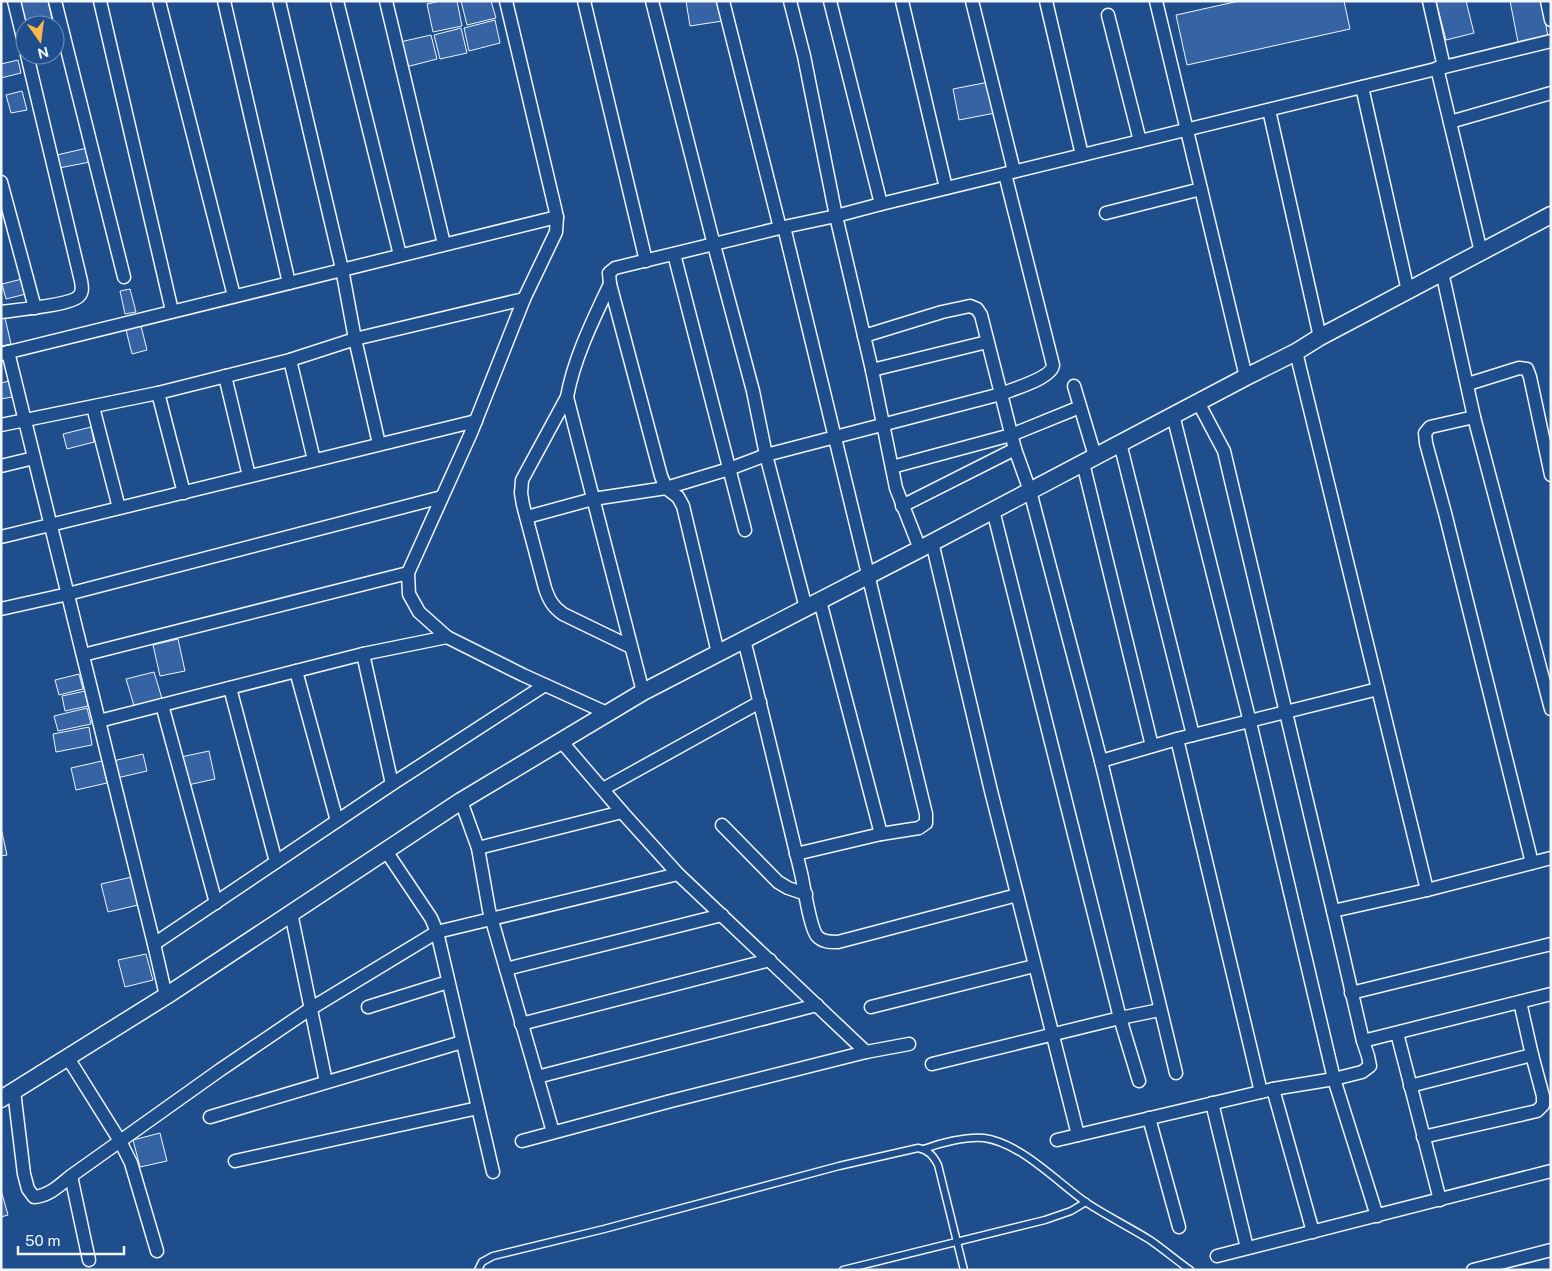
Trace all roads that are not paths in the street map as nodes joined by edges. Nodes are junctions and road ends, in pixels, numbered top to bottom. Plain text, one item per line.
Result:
1 (14, 1) edge
2 (55, 1) edge
3 (100, 1) edge
4 (159, 1) edge
5 (224, 1) edge
6 (279, 1) edge
7 (336, 1) edge
8 (386, 1) edge
9 (506, 1) edge
10 (584, 1) edge
11 (652, 1) edge
12 (723, 1) edge
13 (790, 1) edge
14 (830, 1) edge
15 (902, 1) edge
16 (972, 1) edge
17 (1046, 1) edge
18 (1156, 1) edge
19 (1428, 1) edge
20 (1547, 1) edge
21 (17, 15) edge
22 (1108, 15) dead end
23 (1551, 20) edge
24 (1551, 41) edge
25 (29, 65) edge
26 (1441, 68) junction
27 (1362, 87) junction
28 (1551, 93) edge
29 (1269, 110) junction
30 (1450, 122) junction
31 (1187, 129) junction
32 (1140, 141) junction
33 (1082, 155) junction
34 (1010, 173) junction
35 (1, 182) edge
36 (946, 188) junction
37 (1201, 189) junction
38 (881, 204) junction
39 (1106, 213) dead end
40 (836, 216) junction
41 (557, 217) junction
42 (1550, 219) edge
43 (782, 228) junction
44 (444, 244) junction
45 (714, 245) junction
46 (1481, 252) junction
47 (674, 254) junction
48 (400, 255) junction
49 (646, 261) junction
50 (342, 269) junction
51 (1442, 272) junction
52 (124, 277) dead end
53 (289, 282) junction
54 (610, 284) junction
55 (1408, 291) junction
56 (234, 296) junction
57 (524, 299) junction
58 (35, 308) junction
59 (172, 311) junction
60 (1, 312) edge
61 (864, 336) junction
62 (1320, 337) junction
63 (354, 339) junction
64 (987, 342) junction
65 (1296, 352) junction
66 (5, 353) edge
67 (290, 360) junction
68 (872, 370) junction
69 (225, 376) junction
70 (1246, 377) junction
71 (1468, 384) junction
72 (1074, 386) dead end
73 (158, 394) junction
74 (1001, 394) junction
75 (567, 398) junction
76 (1198, 402) junction
77 (93, 407) junction
78 (1080, 407) junction
79 (1173, 416) junction
80 (1474, 417) junction
81 (24, 420) junction
82 (476, 421) junction
83 (1, 425) edge
84 (883, 425) junction
85 (1011, 435) junction
86 (836, 437) junction
87 (1120, 443) junction
88 (379, 444) junction
89 (1015, 449) junction
90 (766, 455) junction
91 (34, 458) junction
92 (314, 460) junction
93 (1089, 460) junction
94 (1, 466) edge
95 (892, 467) junction
96 (729, 469) junction
97 (1551, 475) edge
98 (249, 476) junction
99 (666, 488) junction
100 (1030, 491) junction
101 (184, 493) junction
102 (442, 497) junction
103 (593, 499) junction
104 (902, 506) junction
105 (119, 508) junction
106 (993, 510) junction
107 (527, 517) junction
108 (51, 525) junction
109 (745, 530) dead end
110 (1, 537) edge
111 (926, 546) junction
112 (408, 573) junction
113 (868, 576) junction
114 (68, 594) junction
115 (813, 604) junction
116 (1, 608) edge
117 (447, 637) junction
118 (744, 640) junction
119 (631, 647) junction
120 (363, 654) junction
121 (718, 654) junction
122 (83, 655) junction
123 (296, 671) junction
124 (546, 685) junction
125 (230, 688) junction
126 (1378, 689) junction
127 (643, 692) junction
128 (760, 702) junction
129 (162, 705) junction
130 (1551, 709) edge
131 (607, 712) junction
132 (1286, 712) junction
133 (99, 721) junction
134 (1250, 722) junction
135 (1193, 735) junction
136 (1177, 739) junction
137 (561, 741) junction
138 (1152, 746) junction
139 (1101, 761) junction
140 (392, 784) junction
141 (603, 789) junction
142 (461, 801) junction
143 (622, 812) junction
144 (337, 822) junction
145 (722, 825) dead end
146 (881, 834) junction
147 (478, 848) junction
148 (386, 851) junction
149 (796, 854) junction
150 (1551, 858) edge
151 (276, 862) junction
152 (1532, 863) junction
153 (678, 874) junction
154 (1427, 890) junction
155 (806, 894) junction
156 (1017, 895) junction
157 (216, 903) junction
158 (1333, 911) junction
159 (291, 913) junction
160 (722, 915) junction
161 (492, 918) junction
162 (437, 932) junction
163 (154, 944) junction
164 (1551, 944) edge
165 (770, 960) junction
166 (1034, 966) junction
167 (506, 969) junction
168 (448, 982) junction
169 (1351, 994) junction
170 (1551, 994) edge
171 (166, 996) junction
172 (1520, 1002) junction
173 (817, 1005) junction
174 (368, 1007) dead end
175 (871, 1007) dead end
176 (310, 1009) junction
177 (1160, 1010) junction
178 (1120, 1018) junction
179 (521, 1024) junction
180 (1397, 1033) junction
181 (1052, 1034) junction
182 (1363, 1041) junction
183 (462, 1042) junction
184 (909, 1044) dead end
185 (866, 1052) junction
186 (1532, 1054) junction
187 (68, 1058) junction
188 (932, 1064) dead end
189 (1176, 1073) dead end
190 (537, 1077) junction
191 (1334, 1079) junction
192 (1139, 1081) dead end
193 (326, 1082) junction
194 (1410, 1086) junction
195 (1267, 1091) junction
196 (8, 1095) edge
197 (1212, 1104) junction
198 (478, 1108) junction
199 (210, 1117) dead end
200 (1149, 1118) junction
201 (553, 1132) junction
202 (1078, 1136) junction
203 (1423, 1137) junction
204 (522, 1140) dead end
205 (1056, 1140) dead end
206 (120, 1141) junction
207 (924, 1149) junction
208 (235, 1161) dead end
209 (493, 1172) dead end
210 (1551, 1172) edge
211 (71, 1176) junction
212 (1440, 1200) junction
213 (1086, 1202) junction
214 (1377, 1216) junction
215 (1179, 1227) dead end
216 (1313, 1232) junction
217 (958, 1242) junction
218 (1247, 1248) junction
219 (1551, 1250) edge
220 (157, 1251) dead end
221 (1217, 1256) dead end
222 (89, 1260) dead end
223 (478, 1270) edge
224 (842, 1270) edge
225 (964, 1270) edge
226 (1190, 1270) edge
227 (1473, 1270) edge

1 - 21 street
2 - 52 street
3 - 59 street
4 - 56 street
5 - 53 street
6 - 50 street
7 - 48 street
8 - 44 street
9 - 41 street
10 - 49 street
11 - 45 street
12 - 43 street
13 - 40 street
14 - 38 street
15 - 36 street
16 - 34 street
17 - 33 street
18 - 31 street
19 - 26 street
20 - 23 street
22 - 32 street
24 - 26 street
25 - 58 street
26 - 27 street
26 - 30 street
27 - 29 street
27 - 55 street
28 - 30 street
29 - 31 street
29 - 62 street
30 - 46 street
31 - 32 street
31 - 37 street
32 - 33 street
33 - 34 street
34 - 36 street
34 - 74 street
35 - 58 street
36 - 38 street
37 - 39 street
37 - 70 street
38 - 40 street
40 - 43 street
40 - 61 street
41 - 44 street
41 - 57 street
42 - 46 street
43 - 45 street
43 - 86 street
44 - 48 street
45 - 47 street
45 - 90 street
46 - 51 street
47 - 49 street
47 - 96 street
48 - 50 street
49 - 54 street
50 - 53 street
50 - 63 street
51 - 55 street
51 - 71 street
53 - 56 street
54 - 75 street
54 - 99 street
55 - 62 street
56 - 59 street
57 - 63 street
57 - 82 street
58 - 60 street
59 - 66 street
61 - 64 street
61 - 68 street
62 - 65 street
63 - 67 street
63 - 88 street
64 - 68 street
64 - 74 street
65 - 70 street
65 - 126 street
66 - 81 street
67 - 69 street
67 - 92 street
68 - 84 street
69 - 73 street
69 - 98 street
70 - 76 street
71 - 80 street
71 - 97 street
72 - 78 street
73 - 77 street
73 - 101 street
74 - 84 street
74 - 85 street
75 - 103 street
75 - 107 street
76 - 79 street
76 - 132 street
77 - 81 street
77 - 105 street
78 - 85 street
78 - 93 street
79 - 87 street
79 - 134 street
80 - 130 street
80 - 152 street
81 - 83 street
81 - 91 street
82 - 88 street
82 - 102 street
84 - 86 street
84 - 95 street
85 - 89 street
85 - 95 street
86 - 90 street
86 - 113 street
87 - 93 street
87 - 135 street
88 - 92 street
89 - 100 street
89 - 104 street
90 - 96 street
90 - 115 street
91 - 94 street
91 - 108 street
92 - 98 street
93 - 100 street
93 - 138 street
95 - 104 street
96 - 99 street
96 - 109 street
98 - 101 street
99 - 103 street
99 - 121 street
100 - 106 street
100 - 139 street
101 - 105 street
102 - 112 street
102 - 114 street
103 - 107 street
103 - 119 street
104 - 111 street
105 - 108 street
106 - 111 street
106 - 178 street
107 - 119 street
108 - 110 street
108 - 114 street
111 - 113 street
111 - 156 street
112 - 117 street
112 - 122 street
113 - 115 street
113 - 146 street
114 - 116 street
114 - 122 street
115 - 118 street
115 - 146 street
117 - 120 street
117 - 124 street
118 - 121 street
118 - 128 street
119 - 127 street
120 - 123 street
120 - 140 street
121 - 127 street
122 - 133 street
123 - 125 street
123 - 144 street
124 - 131 street
124 - 140 street
125 - 129 street
125 - 151 street
126 - 132 street
126 - 154 street
127 - 131 street
128 - 141 street
128 - 149 street
129 - 133 street
129 - 157 street
131 - 137 street
132 - 134 street
132 - 158 street
133 - 163 street
134 - 135 street
134 - 191 street
135 - 136 street
136 - 138 street
136 - 195 street
137 - 141 street
137 - 142 street
138 - 139 street
139 - 177 street
140 - 144 street
141 - 143 street
142 - 147 street
142 - 148 street
143 - 147 street
143 - 153 street
144 - 151 street
145 - 155 street
146 - 149 street
147 - 161 street
148 - 159 street
148 - 162 street
149 - 155 street
150 - 152 street
151 - 157 street
152 - 154 street
153 - 160 street
153 - 161 street
154 - 158 street
155 - 156 street
156 - 166 street
157 - 163 street
158 - 169 street
159 - 171 street
159 - 176 street
160 - 165 street
160 - 167 street
161 - 162 street
161 - 167 street
162 - 168 street
162 - 176 street
163 - 171 street
164 - 169 street
165 - 173 street
165 - 179 street
166 - 175 street
166 - 181 street
167 - 179 street
168 - 174 street
168 - 183 street
169 - 182 street
170 - 172 street
171 - 187 street
172 - 180 street
172 - 186 street
173 - 185 street
173 - 190 street
176 - 193 street
176 - 206 street
177 - 178 street
177 - 189 street
178 - 181 street
178 - 192 street
179 - 190 street
180 - 182 street
180 - 194 street
181 - 188 street
181 - 202 street
182 - 191 street
183 - 193 street
183 - 198 street
184 - 185 street
185 - 201 street
186 - 194 street
186 - 203 street
187 - 196 street
187 - 206 street
190 - 201 street
191 - 195 street
191 - 214 street
193 - 199 street
194 - 203 street
195 - 197 street
195 - 216 street
196 - 211 street
197 - 200 street
197 - 218 street
198 - 208 street
198 - 209 street
200 - 202 street
200 - 215 street
201 - 204 street
202 - 205 street
203 - 212 street
206 - 211 street
206 - 220 street
207 - 213 lane
207 - 217 lane
207 - 223 lane
210 - 212 street
211 - 222 street
212 - 214 street
213 - 217 lane
213 - 226 lane
214 - 216 street
216 - 218 street
217 - 224 lane
217 - 225 lane
218 - 221 street
219 - 227 street

